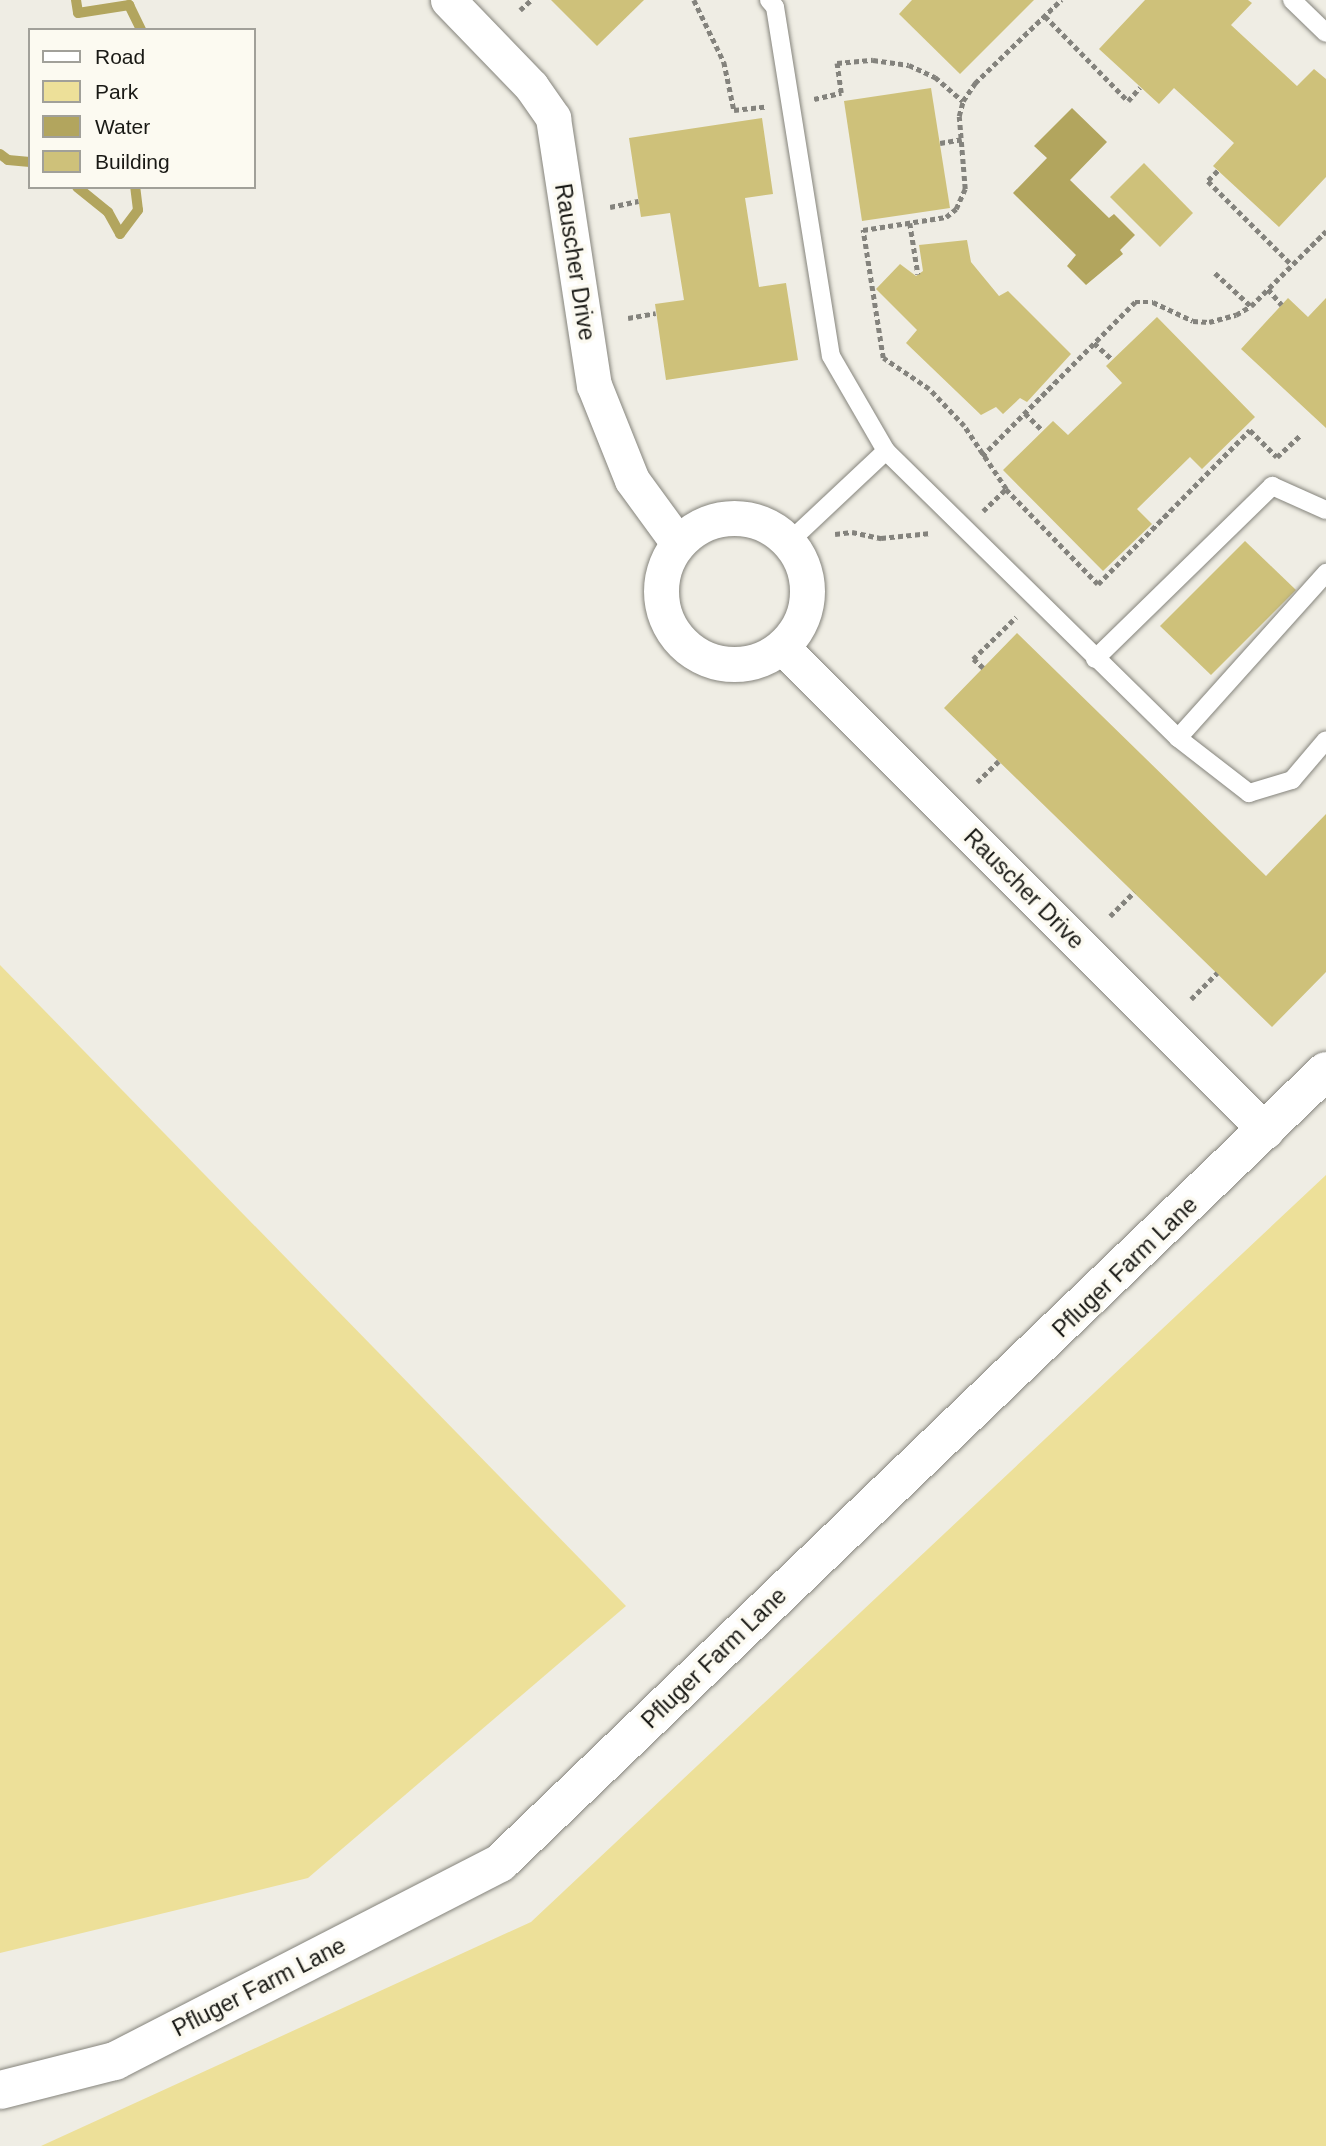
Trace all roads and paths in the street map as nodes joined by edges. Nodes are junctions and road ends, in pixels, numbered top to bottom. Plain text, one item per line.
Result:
1 (448, 0) edge
2 (531, 0) edge
3 (694, 0) edge
4 (1062, 0) edge
5 (1292, 0) edge
6 (775, 2) edge
7 (520, 10) dead end
8 (1045, 16) junction
9 (1326, 33) edge
10 (1140, 87) dead end
11 (813, 99) dead end
12 (963, 101) junction
13 (765, 107) dead end
14 (962, 139) junction
15 (940, 143) dead end
16 (1218, 171) dead end
17 (638, 201) dead end
18 (610, 207) dead end
19 (910, 223) junction
20 (1326, 231) edge
21 (1292, 265) junction
22 (1215, 273) dead end
23 (918, 274) dead end
24 (1268, 289) junction
25 (1282, 305) dead end
26 (1251, 306) junction
27 (656, 313) dead end
28 (628, 318) dead end
29 (1094, 343) junction
30 (1113, 360) dead end
31 (1025, 412) junction
32 (1043, 431) dead end
33 (1301, 435) dead end
34 (887, 451) junction
35 (982, 456) junction
36 (1006, 489) junction
37 (1326, 510) edge
38 (982, 511) dead end
39 (938, 534) dead end
40 (829, 541) dead end
41 (789, 542) junction
42 (677, 543) junction
43 (1326, 573) edge
44 (1016, 617) dead end
45 (782, 647) junction
46 (1095, 659) junction
47 (983, 668) dead end
48 (1178, 738) junction
49 (1326, 740) edge
50 (999, 761) dead end
51 (977, 782) dead end
52 (1133, 892) dead end
53 (1110, 916) dead end
54 (1217, 973) dead end
55 (1191, 999) dead end
56 (1326, 1071) edge
57 (1266, 1131) junction
58 (0, 2090) edge

1 - 42 street, Rauscher Drive
2 - 7 path
3 - 13 path
4 - 8 path
5 - 9 lane
6 - 34 lane
8 - 10 path
8 - 12 path
11 - 12 path
12 - 14 path
14 - 15 path
14 - 19 path
16 - 21 path
17 - 18 path
19 - 23 path
19 - 35 path
20 - 21 path
21 - 24 path
22 - 26 path
24 - 25 path
24 - 26 path
26 - 29 path
27 - 28 path
29 - 30 path
29 - 31 path
31 - 32 path
31 - 35 path
33 - 36 path
34 - 41 lane
34 - 46 lane
35 - 36 path
36 - 38 path
37 - 46 lane
39 - 40 path
41 - 42 street
41 - 45 street
42 - 45 street
43 - 48 lane
44 - 47 path
45 - 57 street, Rauscher Drive
46 - 48 lane
48 - 49 lane
50 - 51 path
52 - 53 path
54 - 55 path
56 - 57 street, Pfluger Farm Lane
57 - 58 street, Pfluger Farm Lane

